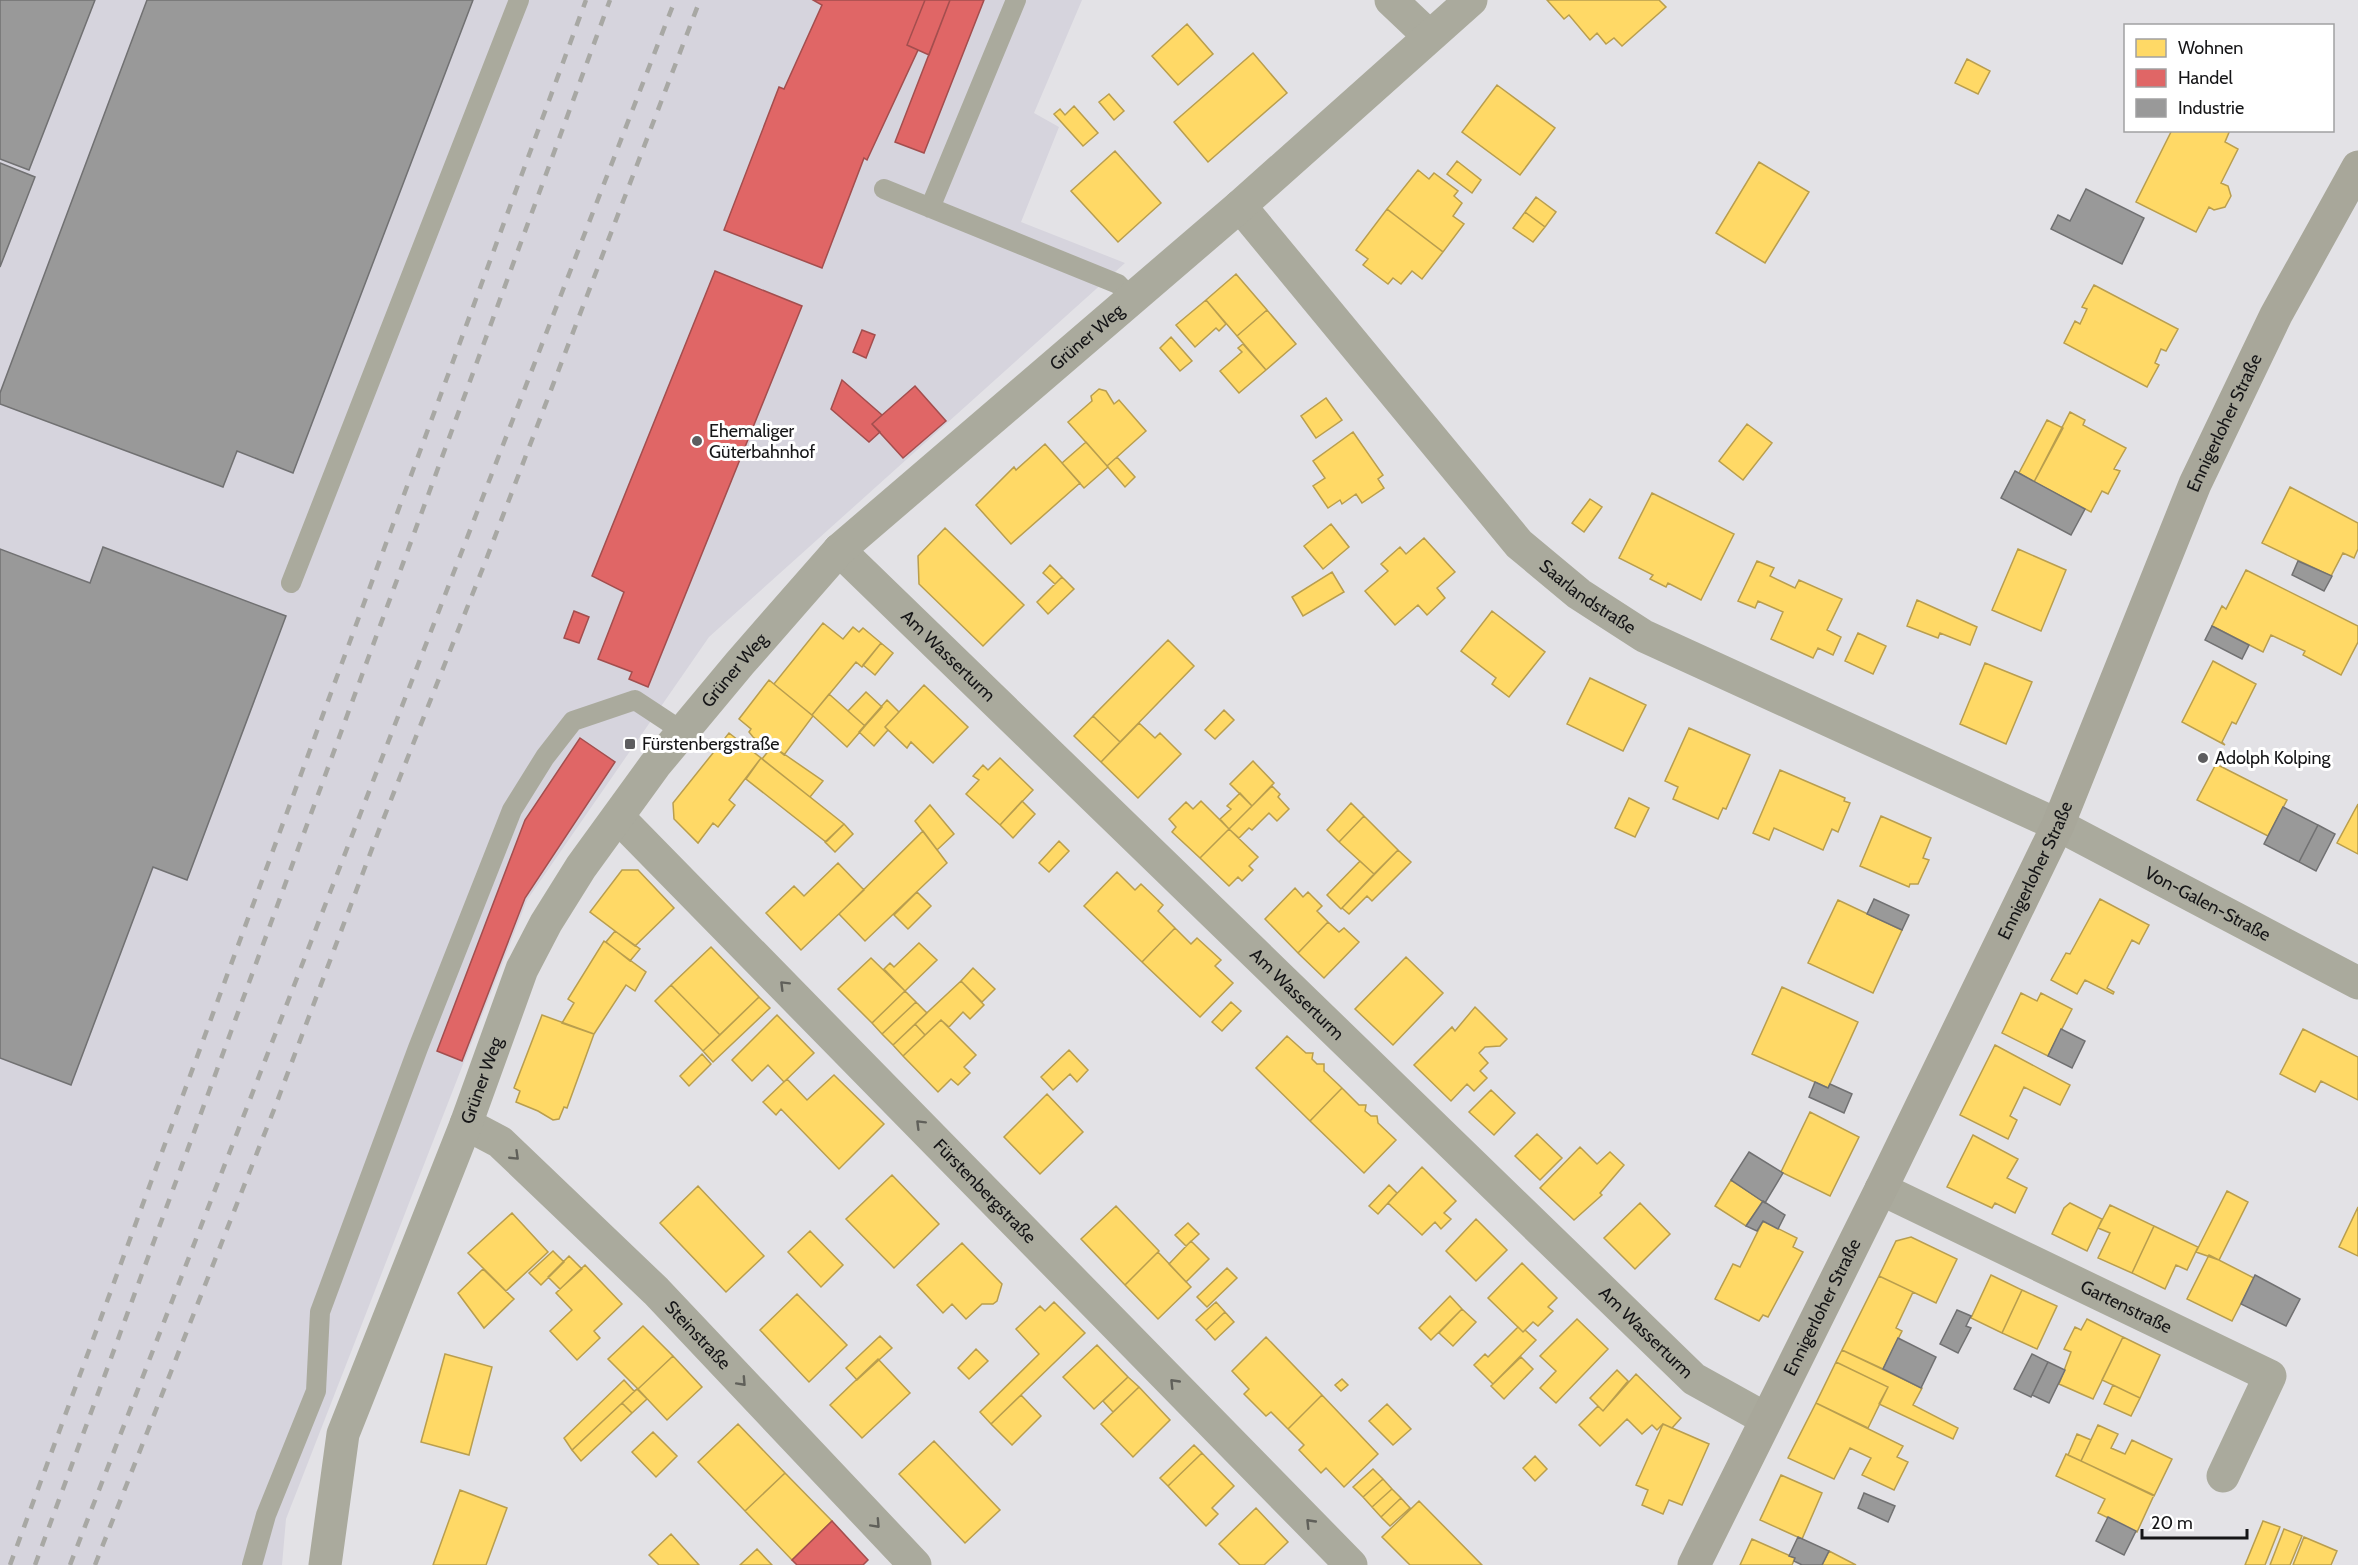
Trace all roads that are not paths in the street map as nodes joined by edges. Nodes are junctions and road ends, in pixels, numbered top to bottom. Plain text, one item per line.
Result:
1 (519, 0) edge
2 (1016, 0) edge
3 (1391, 0) edge
4 (1471, 0) edge
5 (1429, 36) junction
6 (2358, 167) edge
7 (884, 189) dead end
8 (1240, 206) junction
9 (930, 208) junction
10 (1132, 299) junction
11 (839, 550) junction
12 (291, 583) dead end
13 (682, 731) junction
14 (618, 817) junction
15 (2058, 825) junction
16 (2358, 983) edge
17 (466, 1124) junction
18 (1881, 1189) junction
19 (1766, 1419) junction
20 (2223, 1476) dead end
21 (252, 1565) edge
22 (325, 1565) edge
23 (915, 1565) edge
24 (1351, 1565) edge
25 (1694, 1565) edge

1 - 12 lane
2 - 9 lane
3 - 5 street
4 - 5 street, Grüner Weg
5 - 8 street, Grüner Weg
6 - 15 main road, Ennigerloher Straße
7 - 9 lane
8 - 10 street, Grüner Weg
8 - 15 street, Saarlandstraße
9 - 10 lane
10 - 11 street, Grüner Weg
11 - 13 street, Grüner Weg
11 - 19 street, Am Wasserturm
13 - 14 street, Grüner Weg
13 - 21 lane
14 - 17 street, Grüner Weg
24 -> 14 street, Fürstenbergstraße
15 - 16 street, Von-Galen-Straße
15 - 18 main road, Ennigerloher Straße
17 - 22 street, Grüner Weg
17 -> 23 street, Steinstraße
18 - 19 main road, Ennigerloher Straße
18 - 20 street, Gartenstraße
19 - 25 main road, Ennigerloher Straße

